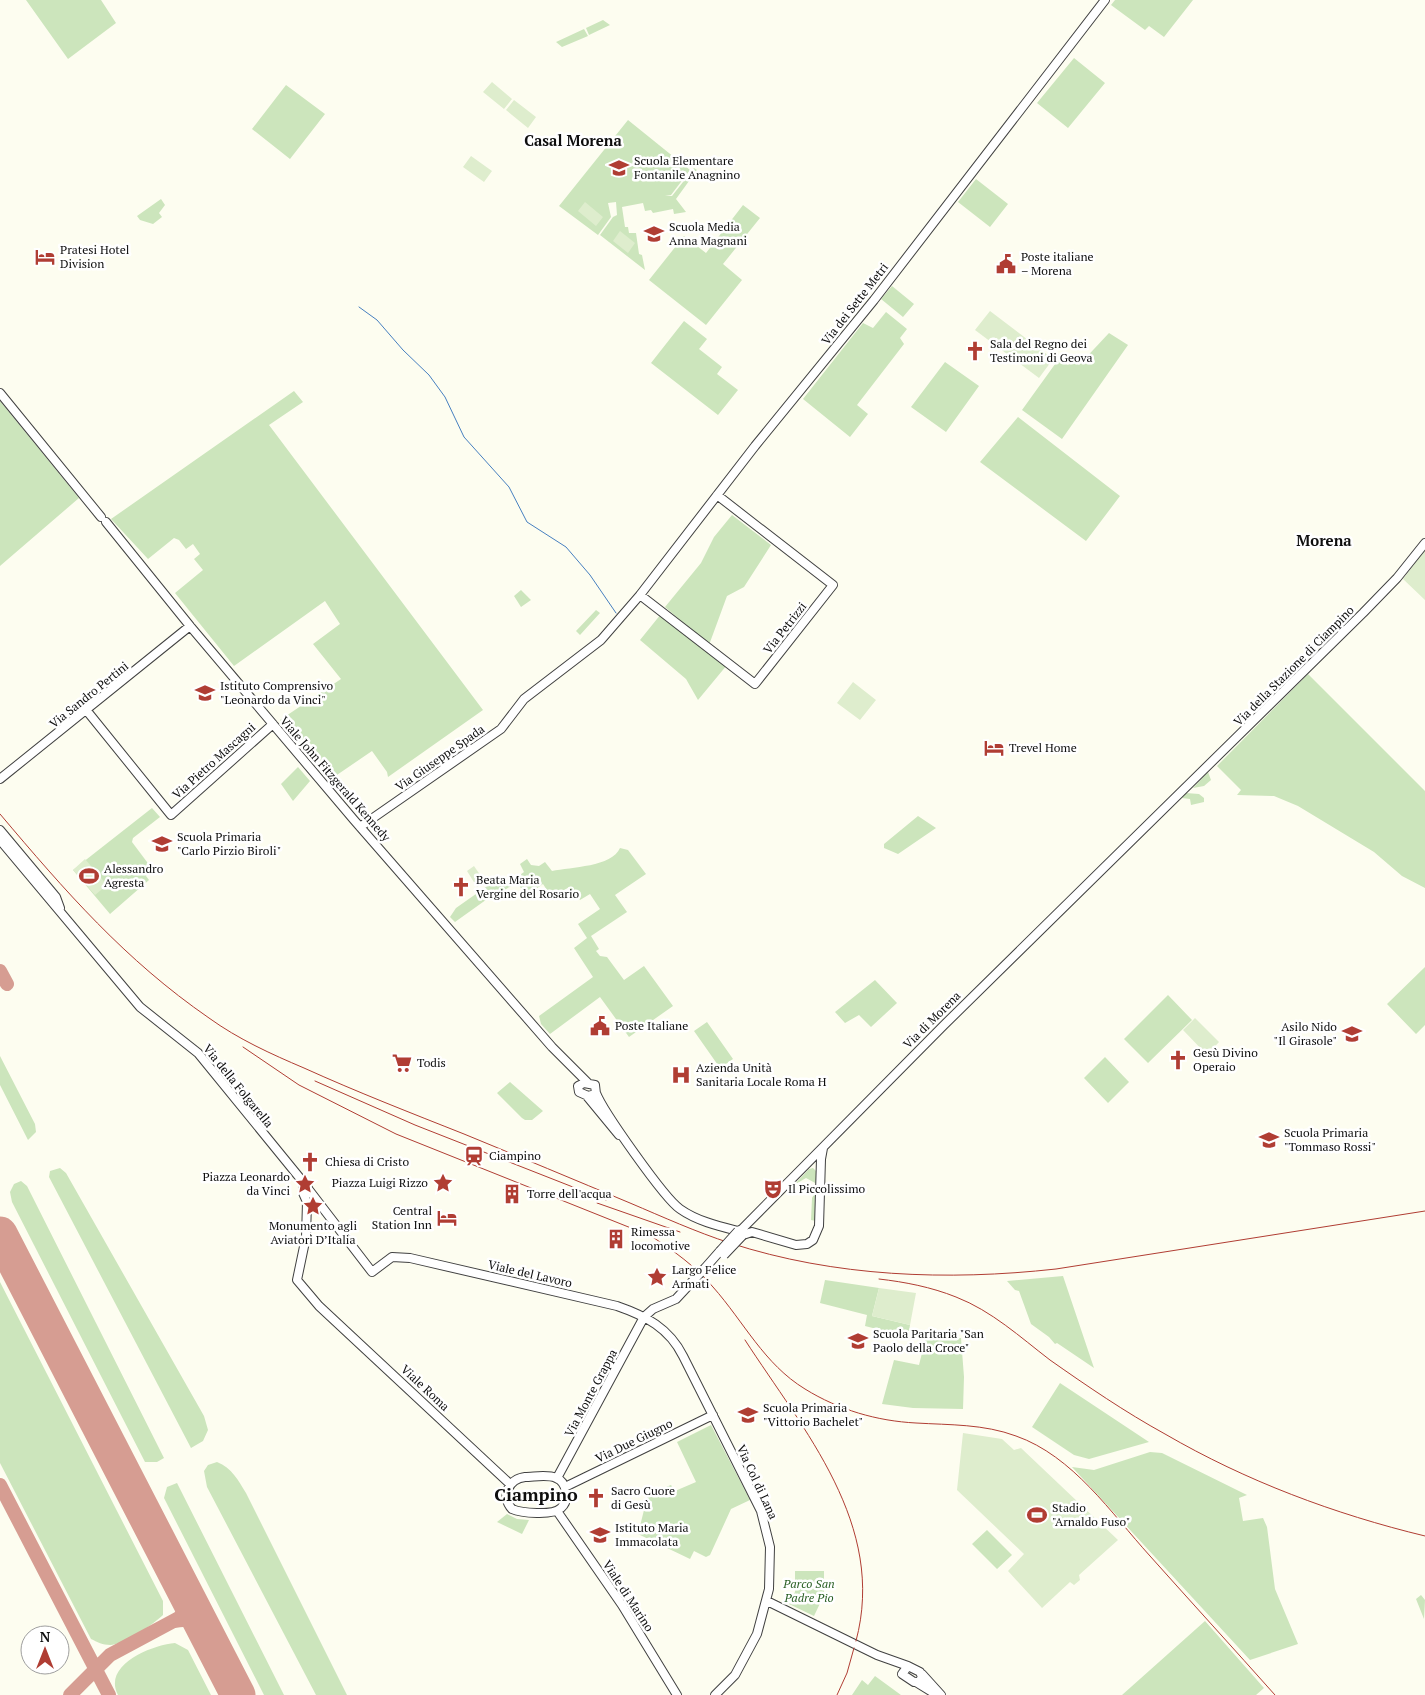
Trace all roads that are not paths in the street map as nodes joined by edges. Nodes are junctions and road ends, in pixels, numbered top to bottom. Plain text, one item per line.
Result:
1 (1105, 0) edge
2 (0, 393) edge
3 (717, 495) junction
4 (1425, 544) edge
5 (640, 595) junction
6 (619, 619) joint
7 (190, 626) junction
8 (87, 711) junction
9 (272, 724) junction
10 (0, 779) edge
11 (1173, 800) joint
12 (360, 827) junction
13 (0, 830) edge
14 (0, 840) edge
15 (60, 910) junction
16 (552, 1047) junction
17 (588, 1083) junction
18 (578, 1085) junction
19 (596, 1093) junction
20 (586, 1095) junction
21 (625, 1139) junction
22 (824, 1146) junction
23 (806, 1165) junction
24 (821, 1172) junction
25 (305, 1190) junction
26 (761, 1211) junction
27 (740, 1233) junction
28 (761, 1236) junction
29 (644, 1317) junction
30 (713, 1415) junction
31 (557, 1478) junction
32 (510, 1484) junction
33 (565, 1487) junction
34 (556, 1511) junction
35 (767, 1601) junction
36 (877, 1655) junction
37 (908, 1666) junction
38 (902, 1674) junction
39 (922, 1674) junction
40 (916, 1682) junction
41 (677, 1695) edge
42 (715, 1695) edge
43 (937, 1695) edge
44 (941, 1695) edge

1 - 3 street, Via dei Sette Metri
2 - 7 street, Viale John Fitzgerald Kennedy
3 - 5 street, Via dei Sette Metri
3 - 5 street, Via Petrizzi
4 - 11 street, Via della Stazione di Ciampino
5 - 6 street, Via dei Sette Metri
6 - 12 street, Via Giuseppe Spada
7 - 8 street, Via Sandro Pertini
7 - 9 street, Viale John Fitzgerald Kennedy
8 - 9 street, Via Pietro Mascagni
8 - 10 street, Via Sandro Pertini
9 - 12 street, Viale John Fitzgerald Kennedy
11 - 22 street, Via di Morena
12 - 16 street, Viale John Fitzgerald Kennedy
13 - 15 street, Via della Folgarella
14 - 15 street, Via della Folgarella
15 - 25 street, Via della Folgarella
16 - 17 street, Viale John Fitzgerald Kennedy
16 - 18 street, Viale John Fitzgerald Kennedy
17 - 18 street
17 - 19 street, Viale John Fitzgerald Kennedy
18 - 20 street, Viale John Fitzgerald Kennedy
19 - 20 street
19 - 21 street
20 - 21 street
21 - 27 street
22 - 23 street, Via di Morena
22 - 24 street
23 - 24 street
23 - 26 street, Via di Morena
24 - 28 street
25 - 29 street, Viale del Lavoro
25 - 32 street, Viale Roma
26 - 27 street, Via di Morena
26 - 28 street
27 - 28 street
27 - 29 street, Via di Morena, bridge
29 - 30 street, Viale del Lavoro
29 - 31 street, Via Monte Grappa
30 - 33 street, Via Due Giugno
30 - 35 street, Via Col di Lana
31 - 32 street
31 - 33 street
32 - 34 street
33 - 34 street
34 - 41 street, Viale di Marino
35 - 36 street
35 - 42 street, Via Col di Lana
36 - 37 street
36 - 38 street
37 - 38 street
37 - 39 street
38 - 40 street
39 - 40 street
39 - 44 street
40 - 43 street

